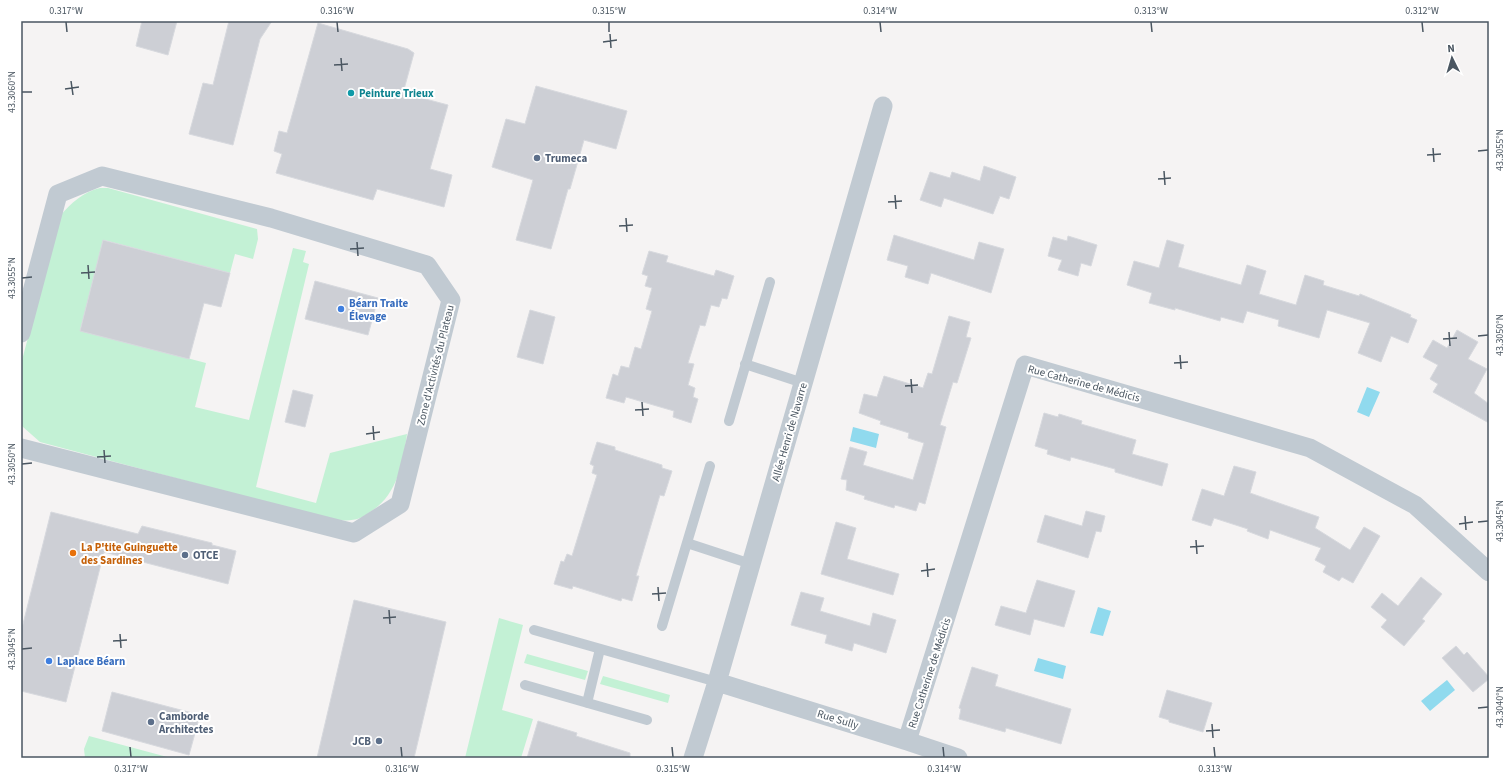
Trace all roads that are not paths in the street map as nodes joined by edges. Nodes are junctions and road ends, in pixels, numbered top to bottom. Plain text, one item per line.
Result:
1 (883, 106) dead end
2 (770, 282) dead end
3 (21, 334) edge
4 (745, 364) junction
5 (803, 383) junction
6 (729, 421) dead end
7 (21, 448) edge
8 (710, 466) dead end
9 (687, 543) junction
10 (751, 564) junction
11 (1489, 572) edge
12 (662, 626) dead end
13 (534, 630) dead end
14 (600, 648) junction
15 (717, 682) junction
16 (525, 685) dead end
17 (587, 703) junction
18 (647, 720) dead end
19 (907, 741) junction
20 (693, 758) edge
21 (958, 758) edge

1 - 5 street, Allée Henri de Navarre
2 - 4 lane
3 - 7 street, Zone d'Activités du Plateau
4 - 5 lane
4 - 6 lane
5 - 10 street, Allée Henri de Navarre
8 - 9 lane
9 - 10 lane
9 - 12 lane
10 - 15 street, Allée Henri de Navarre
11 - 19 street, Rue Catherine de Médicis
13 - 14 lane
14 - 15 lane
14 - 17 lane
15 - 19 street, Rue Sully
15 - 20 street, Allée Henri de Navarre
16 - 17 lane
17 - 18 lane
19 - 21 street, Rue Sully

